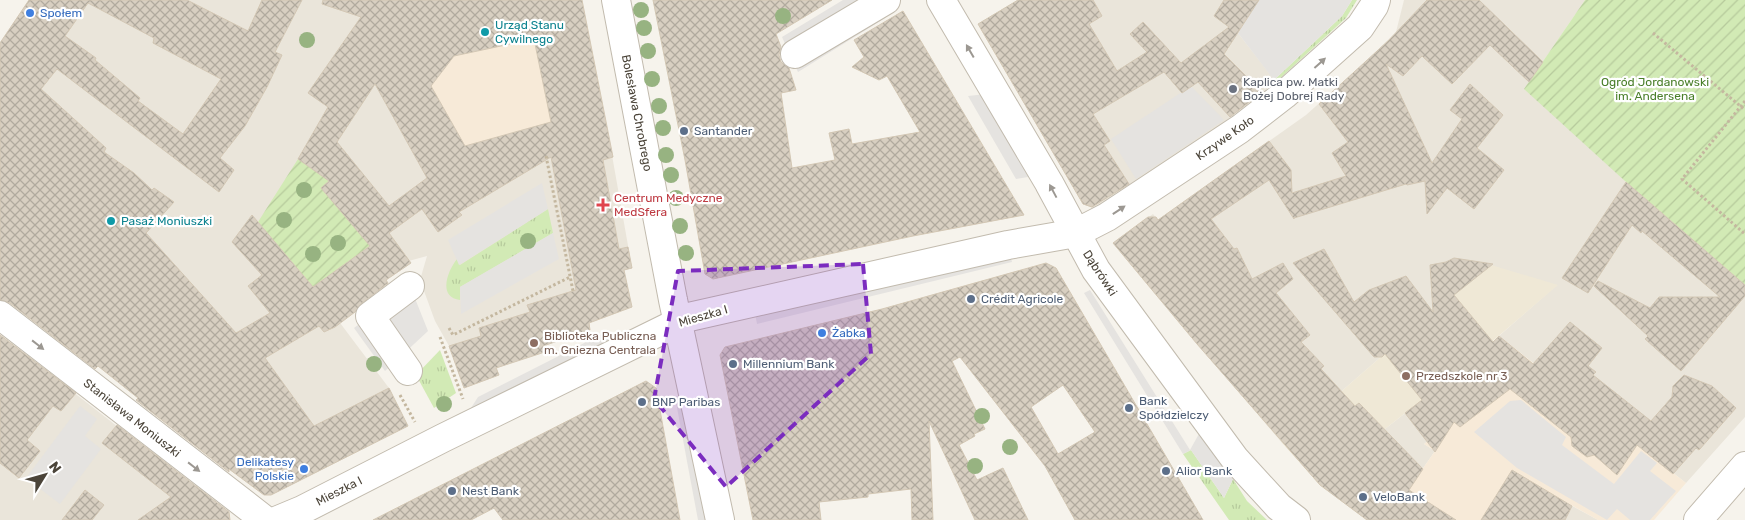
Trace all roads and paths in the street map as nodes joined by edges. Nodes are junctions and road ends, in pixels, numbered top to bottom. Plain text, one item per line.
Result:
1 (616, 0) edge
2 (886, 0) edge
3 (1376, 0) edge
4 (943, 1) edge
5 (1653, 32) dead end
6 (795, 54) dead end
7 (1745, 101) edge
8 (1741, 106) junction
9 (1745, 110) edge
10 (546, 156) dead end
11 (1076, 233) junction
12 (1745, 234) edge
13 (570, 277) junction
14 (410, 286) dead end
15 (573, 291) dead end
16 (0, 315) edge
17 (678, 322) junction
18 (449, 328) dead end
19 (440, 337) dead end
20 (408, 371) dead end
21 (463, 399) dead end
22 (1745, 466) edge
23 (265, 520) edge
24 (278, 520) edge
25 (720, 520) edge
26 (1296, 520) edge
27 (1698, 520) edge

1 - 17 street, Bolesława Chrobrego
2 - 6 street
11 -> 3 street, Krzywe Koło
11 -> 4 street, Dąbrówki
5 - 8 path
7 - 8 path
8 - 9 path
8 - 12 path
10 - 13 path
11 - 17 street, Mieszka I
11 - 26 street, Dąbrówki
13 - 15 path
13 - 18 path
14 - 20 street
16 -> 23 street, Stanisława Moniuszki
17 - 24 street, Mieszka I
17 - 25 street, Bolesława Chrobrego
19 - 21 path
22 - 27 street

